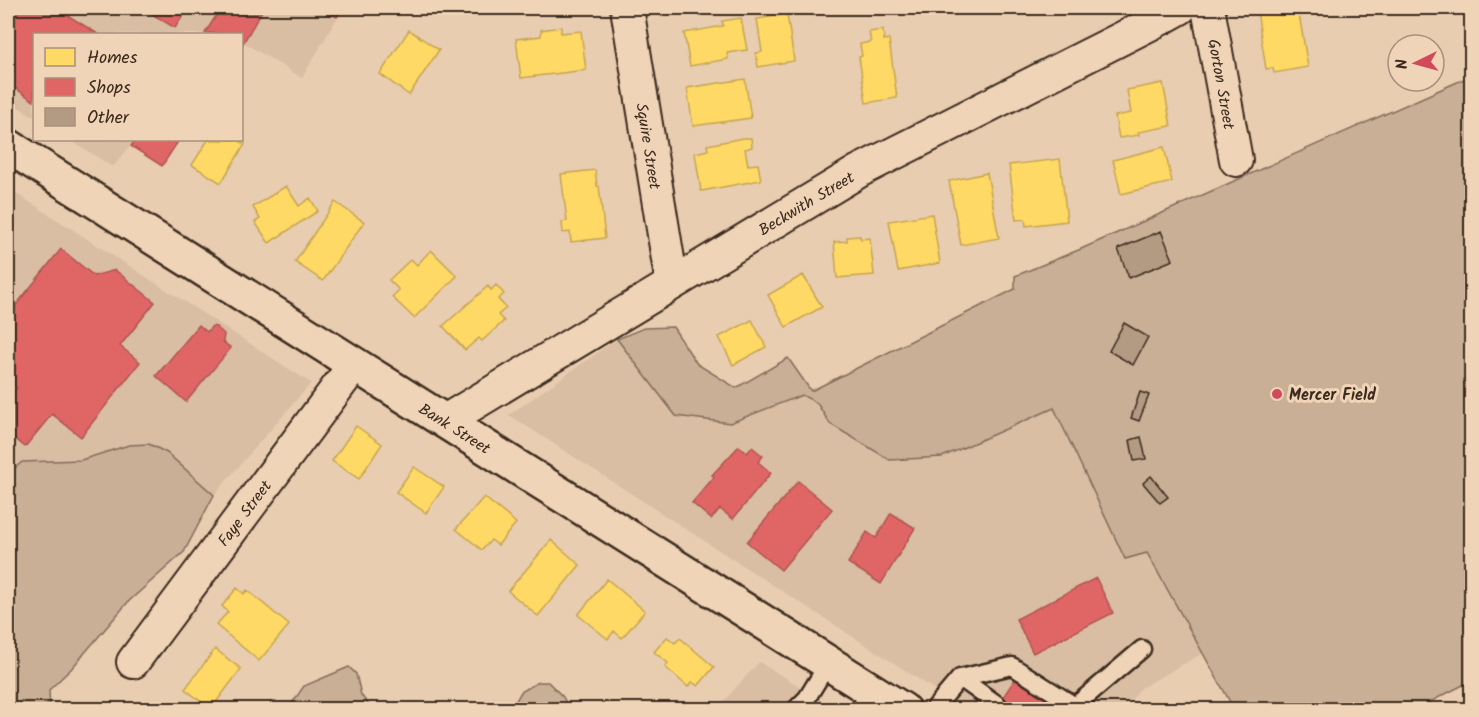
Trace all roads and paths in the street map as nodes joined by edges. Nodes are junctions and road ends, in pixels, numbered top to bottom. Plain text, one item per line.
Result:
1 (627, 8) edge
2 (1180, 8) edge
3 (1208, 8) edge
4 (8, 146) edge
5 (1236, 160) dead end
6 (672, 284) junction
7 (355, 364) junction
8 (445, 421) junction
9 (1142, 649) dead end
10 (133, 662) dead end
11 (829, 662) junction
12 (960, 678) junction
13 (865, 700) edge
14 (998, 705) dead end
15 (1074, 708) edge
16 (795, 710) edge
17 (903, 710) edge
18 (933, 710) edge

1 - 6 street, Squire Street
2 - 6 street, Beckwith Street
3 - 5 street, Gorton Street
4 - 7 main road, Bank Street
6 - 8 street, Beckwith Street
7 - 8 main road, Bank Street
7 - 10 street, Faye Street
8 - 11 main road, Bank Street
9 - 15 lane
11 - 13 main road, Bank Street
11 - 16 lane
12 - 14 lane
12 - 15 lane
12 - 18 lane
13 - 17 main road, Bank Street

